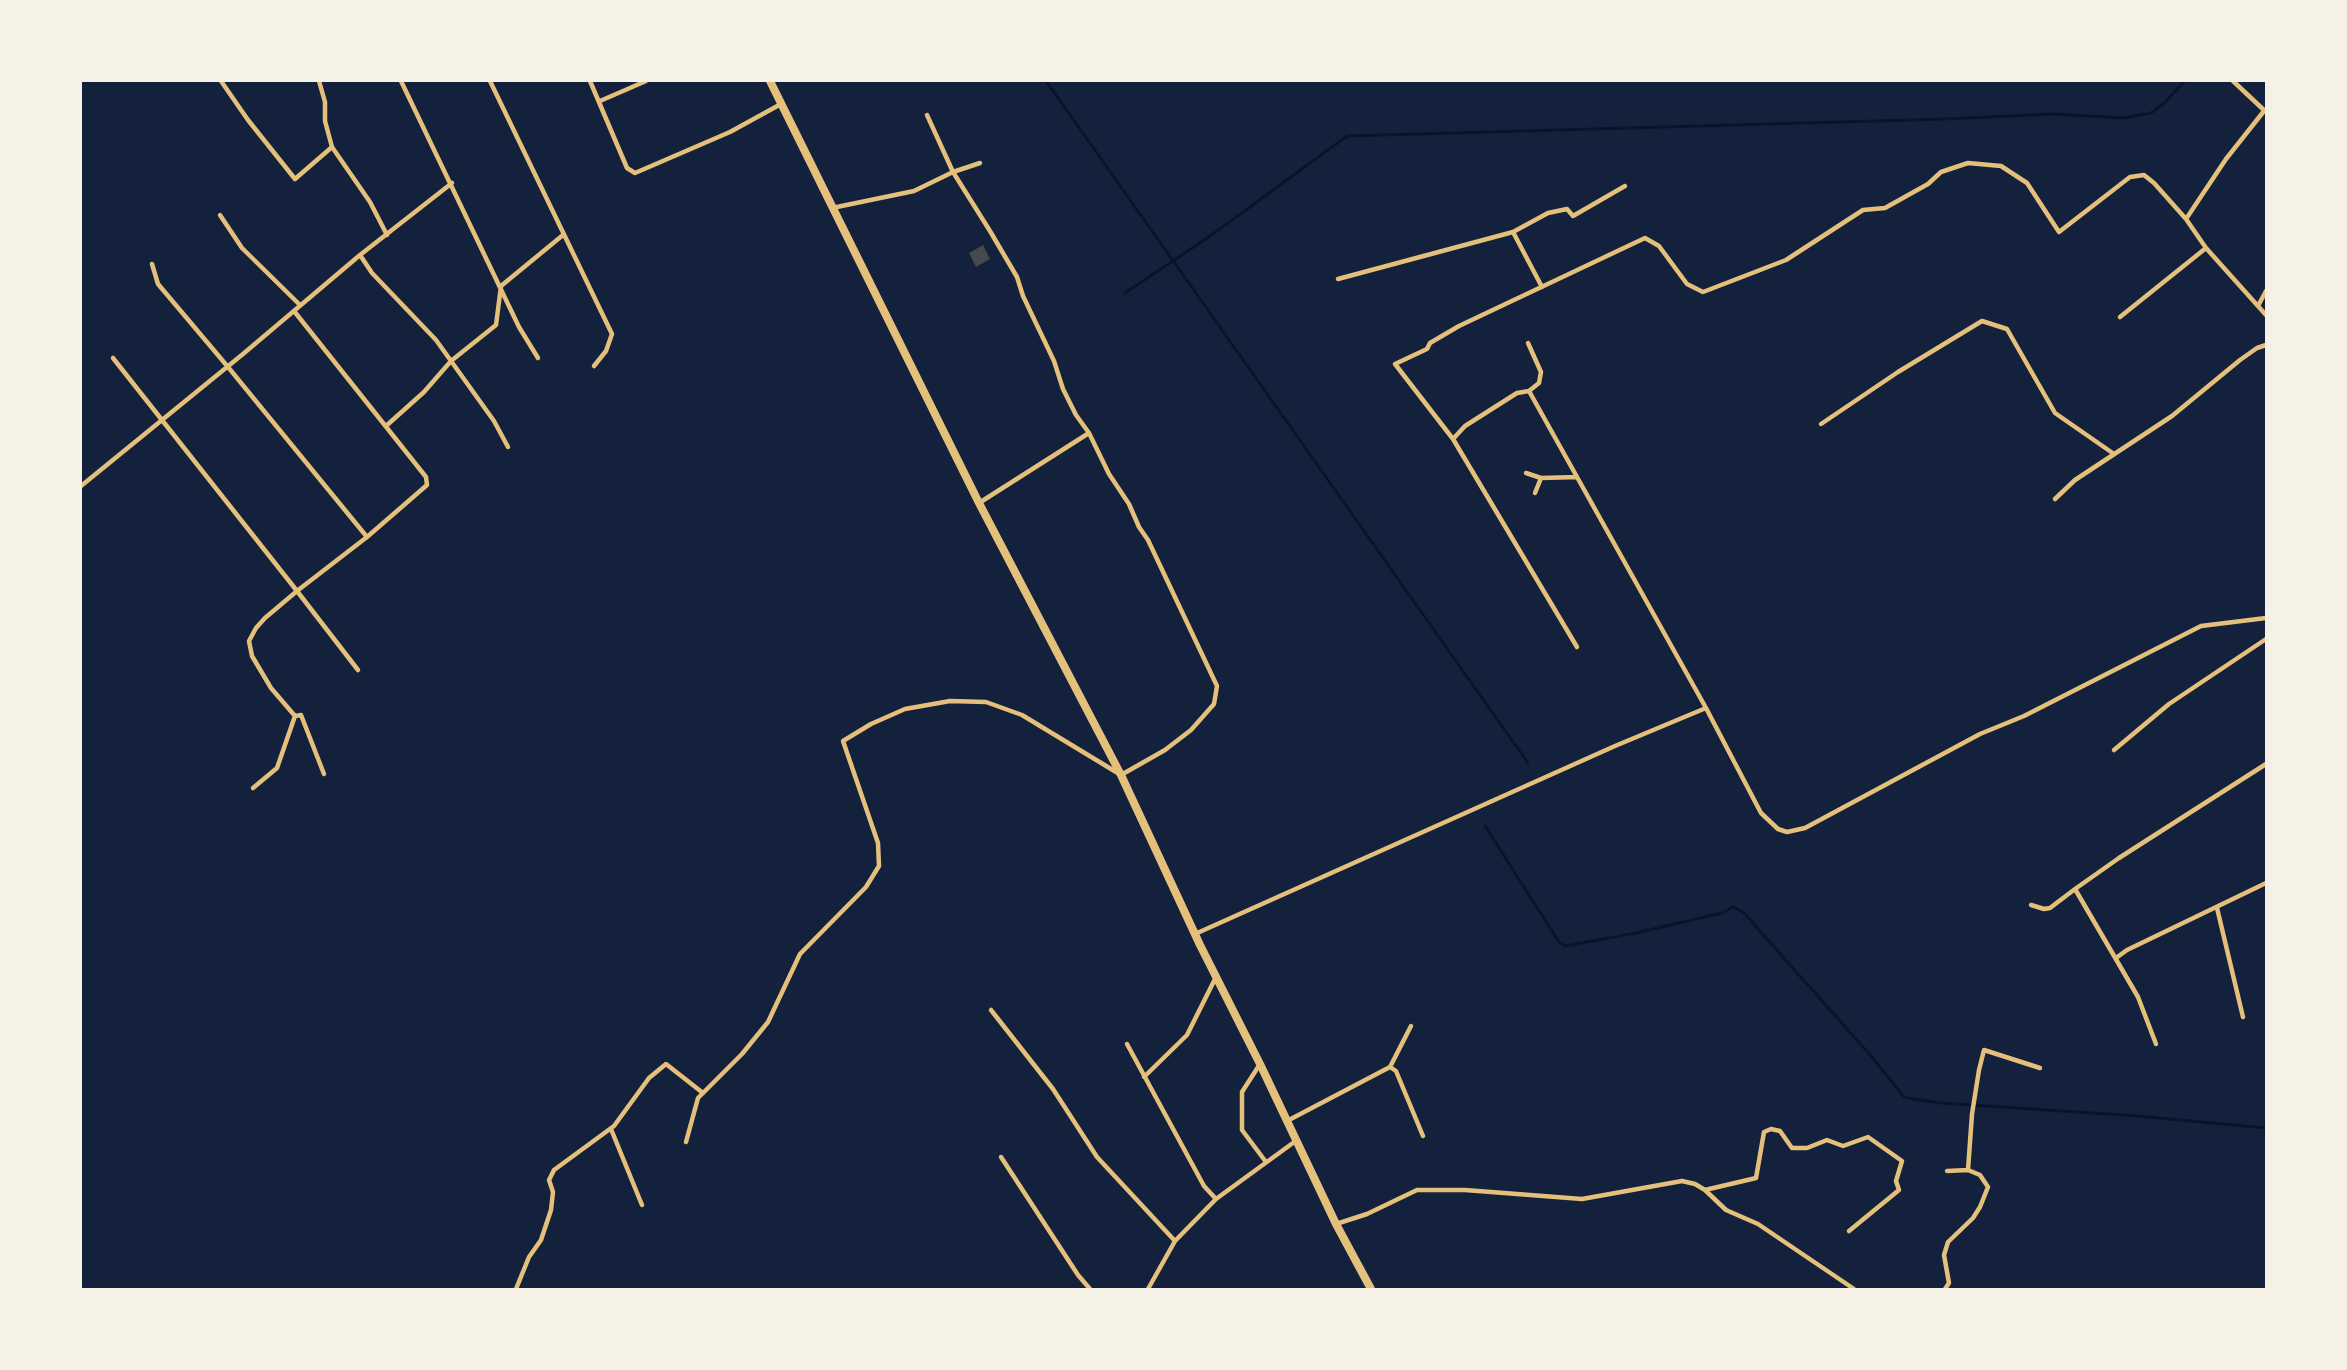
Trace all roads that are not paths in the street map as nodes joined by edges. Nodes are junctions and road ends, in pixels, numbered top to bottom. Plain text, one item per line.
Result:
1 (221, 81) edge
2 (320, 81) edge
3 (401, 81) edge
4 (490, 81) edge
5 (590, 81) edge
6 (646, 81) edge
7 (770, 81) edge
8 (2233, 81) edge
9 (600, 101) junction
10 (781, 104) junction
11 (2265, 111) edge
12 (927, 115) dead end
13 (332, 147) junction
14 (980, 163) dead end
15 (953, 172) junction
16 (452, 183) junction
17 (1625, 186) dead end
18 (832, 208) junction
19 (220, 215) dead end
20 (2186, 219) junction
21 (1513, 232) junction
22 (387, 235) junction
23 (563, 235) junction
24 (2206, 248) junction
25 (360, 255) junction
26 (152, 264) dead end
27 (1338, 279) dead end
28 (501, 286) junction
29 (1542, 287) junction
30 (2266, 291) edge
31 (300, 305) junction
32 (2258, 306) junction
33 (294, 311) junction
34 (2266, 315) edge
35 (2120, 317) dead end
36 (1528, 343) dead end
37 (2266, 345) edge
38 (113, 358) dead end
39 (538, 358) dead end
40 (451, 361) junction
41 (228, 366) junction
42 (594, 366) dead end
43 (1529, 391) junction
44 (163, 420) junction
45 (1821, 424) dead end
46 (386, 426) junction
47 (1089, 433) junction
48 (1453, 439) junction
49 (508, 447) dead end
50 (2114, 454) junction
51 (1526, 473) dead end
52 (1577, 477) junction
53 (1540, 478) junction
54 (81, 486) edge
55 (1535, 493) dead end
56 (2055, 499) dead end
57 (979, 503) junction
58 (367, 537) junction
59 (297, 591) junction
60 (2266, 618) edge
61 (2266, 639) edge
62 (1577, 647) dead end
63 (358, 670) dead end
64 (1706, 708) junction
65 (295, 716) junction
66 (2114, 750) dead end
67 (2266, 764) edge
68 (324, 774) dead end
69 (1121, 776) junction
70 (253, 788) dead end
71 (2266, 883) edge
72 (2075, 889) junction
73 (2031, 905) dead end
74 (2217, 908) junction
75 (1195, 934) junction
76 (2116, 958) junction
77 (1216, 977) junction
78 (991, 1010) dead end
79 (2243, 1017) dead end
80 (1411, 1026) dead end
81 (1128, 1044) dead end
82 (2156, 1044) dead end
83 (1260, 1064) junction
84 (1390, 1067) junction
85 (2040, 1068) dead end
86 (1144, 1077) junction
87 (703, 1093) junction
88 (1287, 1121) junction
89 (611, 1129) junction
90 (1423, 1136) dead end
91 (1297, 1140) junction
92 (686, 1142) dead end
93 (1001, 1157) dead end
94 (1266, 1162) junction
95 (1968, 1170) junction
96 (1947, 1171) dead end
97 (1705, 1190) junction
98 (1215, 1199) junction
99 (642, 1205) dead end
100 (1336, 1224) junction
101 (1849, 1231) dead end
102 (1175, 1241) junction
103 (516, 1289) edge
104 (1090, 1289) edge
105 (1148, 1289) edge
106 (1371, 1289) edge
107 (1854, 1289) edge
108 (1946, 1289) edge

1 - 13 street
2 - 13 street
3 - 16 street
4 - 23 street
5 - 9 street
6 - 9 street
7 - 10 highway
8 - 11 street
9 - 10 street
10 - 18 highway
11 - 20 street
12 - 15 street
13 - 22 street
14 - 15 street
15 - 18 street
15 - 47 street
16 - 22 street
16 - 28 street
17 - 21 street
18 - 57 highway
19 - 31 street
20 - 24 street
20 - 29 street
21 - 27 street
21 - 29 street
22 - 25 street
23 - 28 street
23 - 42 street
24 - 32 street
24 - 35 street
25 - 31 street
25 - 40 street
26 - 41 street
28 - 39 street
28 - 40 street
29 - 48 street
30 - 32 street
31 - 33 street
32 - 34 street
33 - 41 street
33 - 46 street
36 - 43 street
37 - 50 street
38 - 44 street
40 - 46 street
40 - 49 street
41 - 44 street
41 - 58 street
43 - 48 street
43 - 52 street
44 - 54 street
44 - 59 street
45 - 50 street
46 - 58 street
47 - 57 street
47 - 69 street
48 - 62 street
50 - 56 street
51 - 53 street
52 - 53 street
52 - 64 street
53 - 55 street
57 - 69 highway
58 - 59 street
59 - 63 street
59 - 65 street
60 - 64 street
61 - 66 street
64 - 75 street
65 - 68 street
65 - 70 street
67 - 72 street
69 - 75 highway
69 - 87 street
71 - 74 street
72 - 73 street
72 - 76 street
74 - 76 street
74 - 79 street
75 - 77 highway
76 - 82 street
77 - 83 highway
77 - 86 street
78 - 102 street
80 - 84 street
81 - 86 street
83 - 88 highway
83 - 94 street
84 - 88 street
84 - 90 street
85 - 95 street
86 - 98 street
87 - 89 street
87 - 92 street
88 - 91 highway
89 - 99 street
89 - 103 street
91 - 94 street
91 - 100 highway
93 - 104 street
94 - 98 street
95 - 96 street
95 - 108 street
97 - 100 street
97 - 101 street
97 - 107 street
98 - 102 street
100 - 106 highway
102 - 105 street

